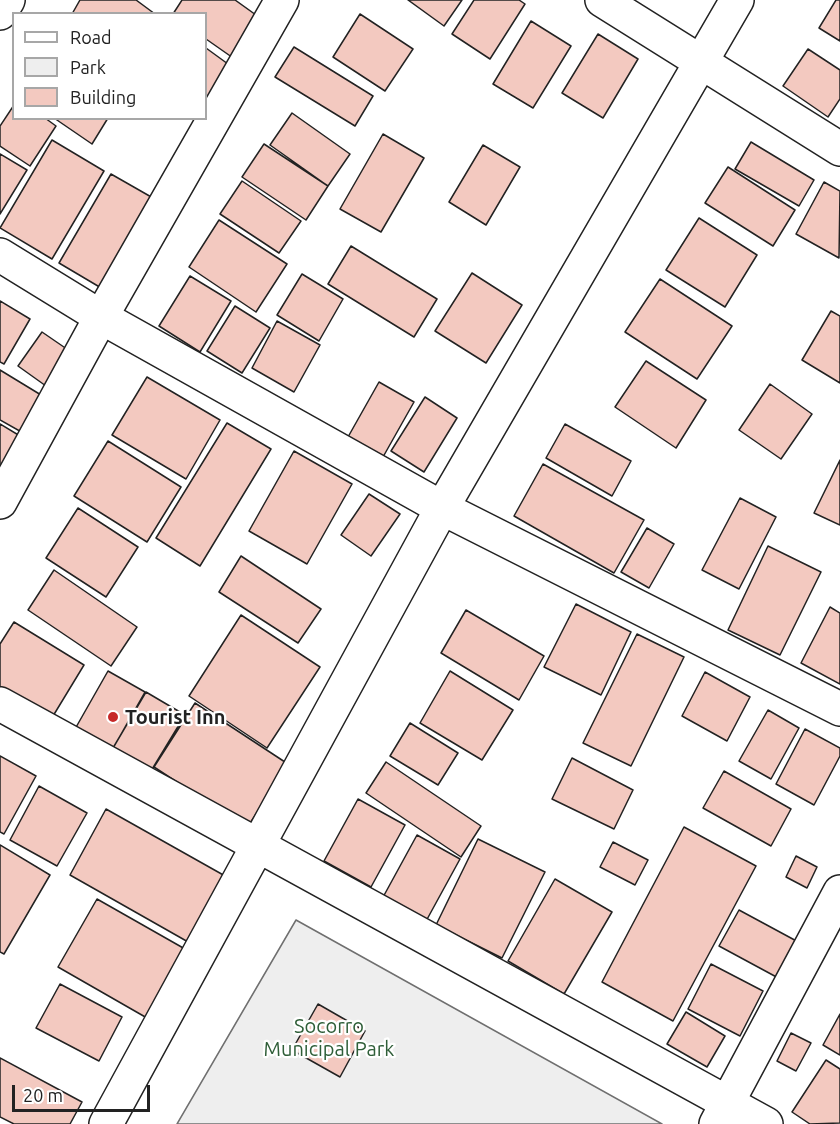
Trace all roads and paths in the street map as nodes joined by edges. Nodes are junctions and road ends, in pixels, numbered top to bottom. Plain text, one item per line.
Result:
1 (8, 0) edge
2 (282, 0) edge
3 (602, 0) edge
4 (737, 0) edge
5 (0, 13) edge
6 (700, 60) junction
7 (840, 149) edge
8 (0, 255) edge
9 (101, 316) junction
10 (0, 502) edge
11 (442, 508) junction
12 (0, 704) edge
13 (840, 709) edge
14 (257, 847) junction
15 (840, 892) edge
16 (722, 1113) edge
17 (106, 1124) edge
18 (766, 1124) edge

1 - 5 street
2 - 9 street
3 - 6 street
4 - 6 street
6 - 7 street
6 - 11 street
8 - 9 street
9 - 10 street
9 - 11 street
11 - 13 street
11 - 14 street
12 - 14 street
14 - 16 street
14 - 17 street
15 - 16 street
16 - 18 street

